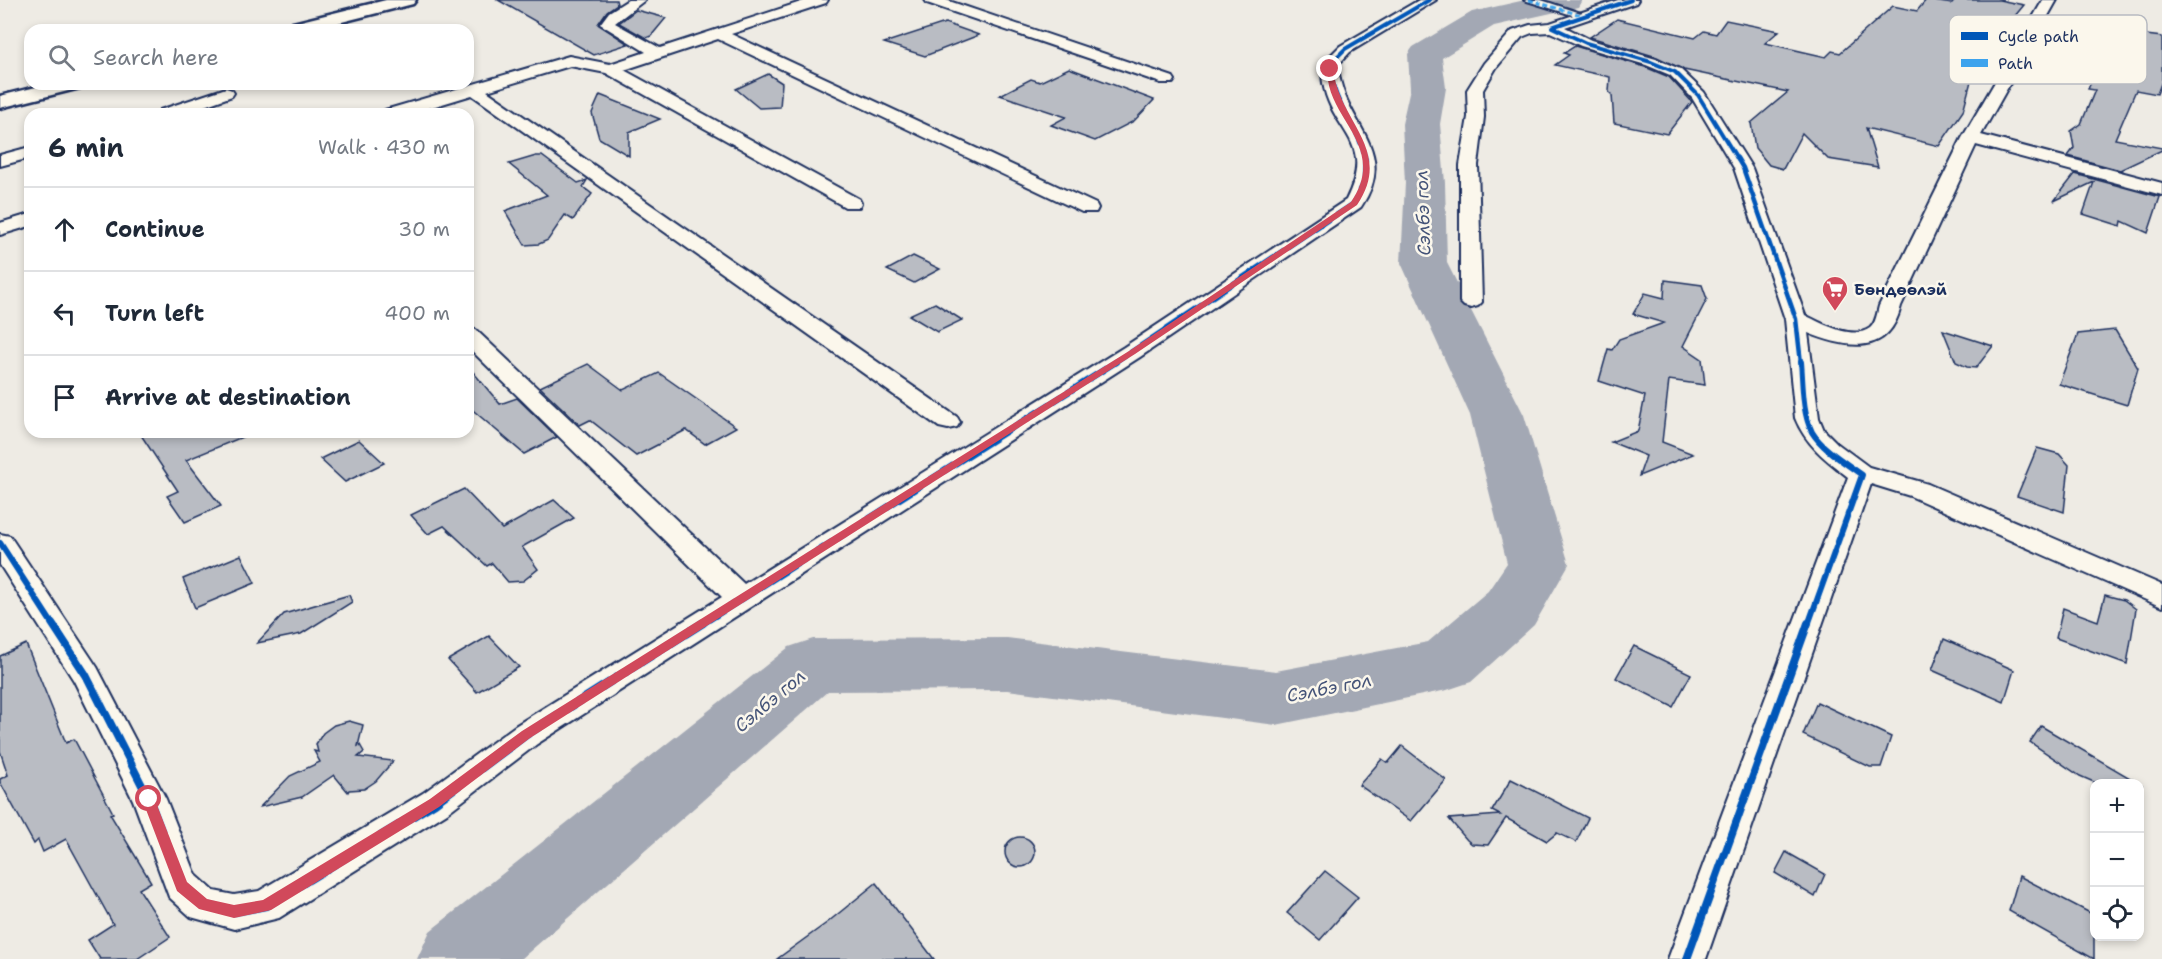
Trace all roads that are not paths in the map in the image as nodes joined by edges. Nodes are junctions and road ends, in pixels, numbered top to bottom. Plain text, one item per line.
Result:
1 (407, 0) edge
2 (638, 0) edge
3 (821, 0) edge
4 (932, 0) edge
5 (1429, 0) edge
6 (1529, 0) edge
7 (1632, 0) edge
8 (2050, 0) edge
9 (2041, 15) edge
10 (1585, 16) junction
11 (312, 24) edge
12 (1552, 27) junction
13 (717, 33) junction
14 (658, 53) junction
15 (611, 69) junction
16 (1167, 80) dead end
17 (2002, 84) edge
18 (474, 89) joint
19 (49, 90) edge
20 (471, 90) edge
21 (226, 93) dead end
22 (0, 102) edge
23 (183, 108) edge
24 (411, 108) edge
25 (1971, 138) junction
26 (24, 154) edge
27 (0, 161) edge
28 (2162, 189) edge
29 (852, 203) dead end
30 (1089, 208) dead end
31 (24, 222) edge
32 (0, 229) edge
33 (1471, 302) dead end
34 (1796, 319) junction
35 (474, 341) edge
36 (948, 422) dead end
37 (1862, 475) junction
38 (0, 543) edge
39 (2162, 597) edge
40 (742, 599) junction
41 (1687, 959) edge

1 - 11 main road
2 - 14 street
3 - 13 street
4 - 16 street
5 - 40 street
6 - 10 street
7 - 10 street
8 - 9 street
10 - 12 street
12 - 33 street
12 - 34 street
13 - 14 street
13 - 30 street
14 - 15 street
15 - 18 street
15 - 29 street
17 - 25 street
18 - 36 street
19 - 22 main road
20 - 24 street
21 - 23 street
25 - 28 street
25 - 34 street
26 - 27 street
31 - 32 street
34 - 37 street
35 - 40 street
37 - 39 street
37 - 41 street
38 - 40 street

